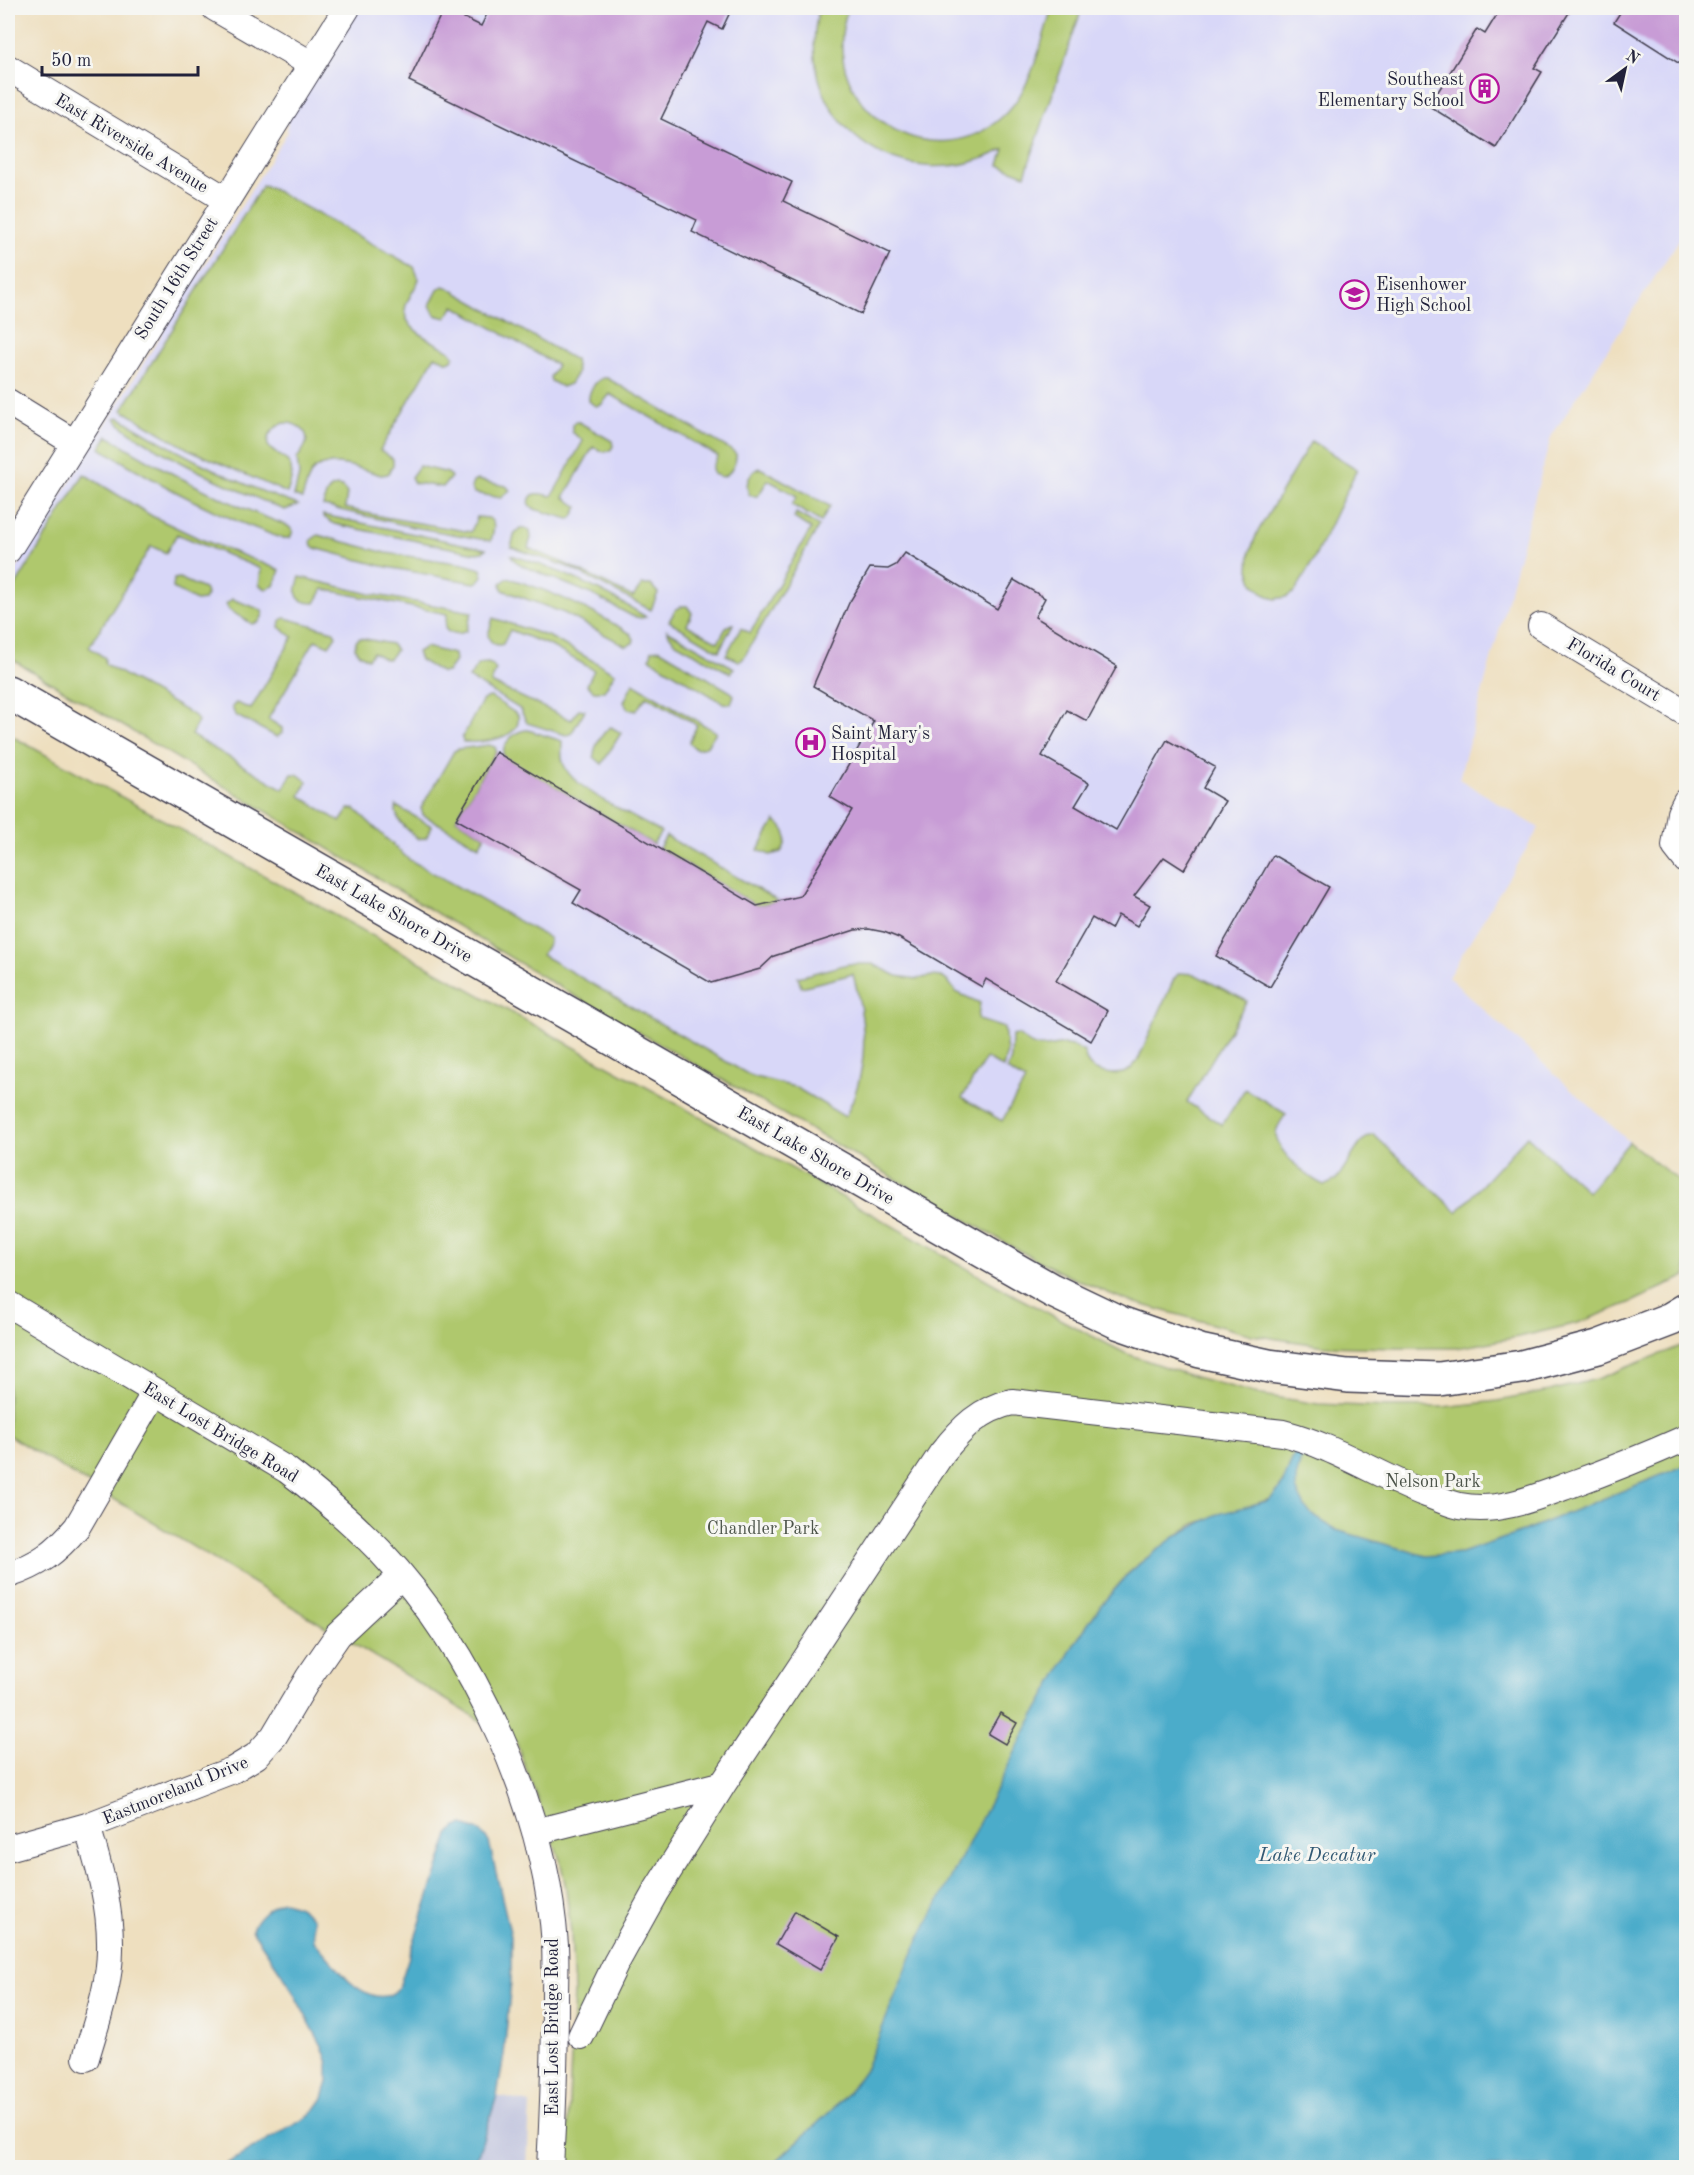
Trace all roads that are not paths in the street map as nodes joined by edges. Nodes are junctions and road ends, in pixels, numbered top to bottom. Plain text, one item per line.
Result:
1 (215, 8) edge
2 (347, 8) edge
3 (311, 64) junction
4 (8, 68) edge
5 (225, 199) junction
6 (8, 402) edge
7 (73, 442) junction
8 (8, 550) edge
9 (1541, 626) dead end
10 (8, 692) edge
11 (1686, 713) edge
12 (1686, 801) edge
13 (1681, 853) edge
14 (8, 1304) edge
15 (1686, 1310) edge
16 (155, 1392) junction
17 (1686, 1438) edge
18 (8, 1575) edge
19 (401, 1576) junction
20 (723, 1784) junction
21 (87, 1826) junction
22 (536, 1832) junction
23 (8, 1848) edge
24 (581, 2036) dead end
25 (86, 2058) dead end
26 (550, 2168) edge

1 - 3 street
2 - 3 street, South 16th Street
3 - 5 street, South 16th Street
4 - 5 street, East Riverside Avenue
5 - 7 street, South 16th Street
6 - 7 street
7 - 8 street, South 16th Street
9 - 11 street, Florida Court
10 - 15 main road, East Lake Shore Drive
12 - 13 street
14 - 16 street, East Lost Bridge Road
16 - 18 street
16 - 19 street, East Lost Bridge Road
17 - 20 street
19 - 21 street, Eastmoreland Drive
19 - 22 street, East Lost Bridge Road
20 - 22 street
20 - 24 street
21 - 23 street, Eastmoreland Drive
21 - 25 street
22 - 26 street, East Lost Bridge Road

